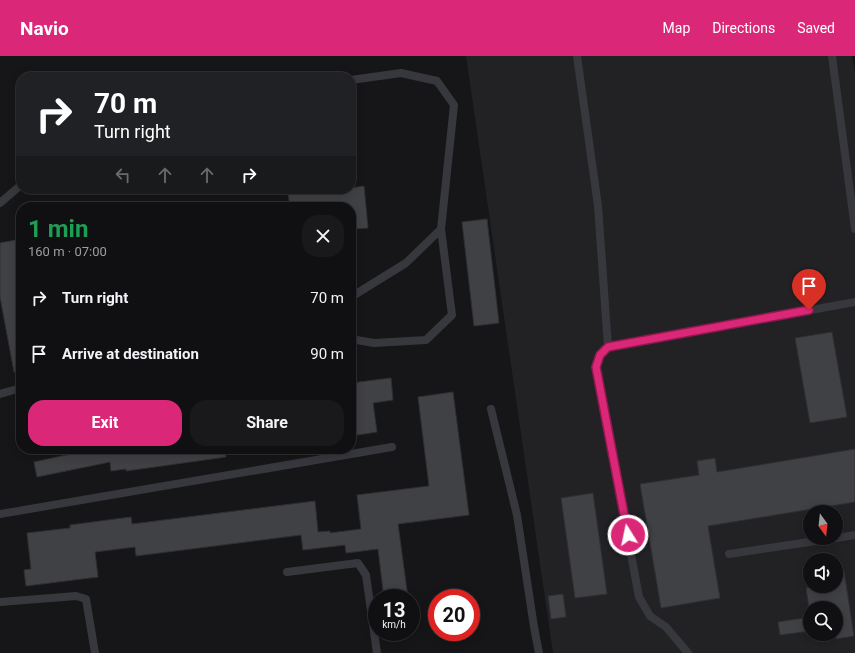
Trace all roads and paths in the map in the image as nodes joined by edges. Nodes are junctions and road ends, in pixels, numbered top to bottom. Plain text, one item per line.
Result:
1 (577, 56) edge
2 (832, 56) edge
3 (356, 79) edge
4 (16, 189) edge
5 (0, 203) edge
6 (441, 229) junction
7 (855, 229) edge
8 (356, 294) edge
9 (855, 302) edge
10 (356, 340) edge
11 (608, 347) junction
12 (16, 389) edge
13 (0, 394) edge
14 (491, 410) dead end
15 (392, 447) dead end
16 (356, 453) edge
17 (351, 454) edge
18 (0, 514) edge
19 (855, 535) edge
20 (843, 537) edge
21 (803, 543) edge
22 (729, 554) dead end
23 (287, 572) dead end
24 (0, 602) edge
25 (95, 653) edge
26 (377, 653) edge
27 (539, 653) edge
28 (688, 653) edge

1 - 11 lane
2 - 7 lane
3 - 6 lane
4 - 5 lane
6 - 8 lane
6 - 10 lane
9 - 11 lane
11 - 28 lane
12 - 13 lane
14 - 27 lane
15 - 16 lane
17 - 18 lane
19 - 20 lane
21 - 22 lane
23 - 26 lane
24 - 25 lane

